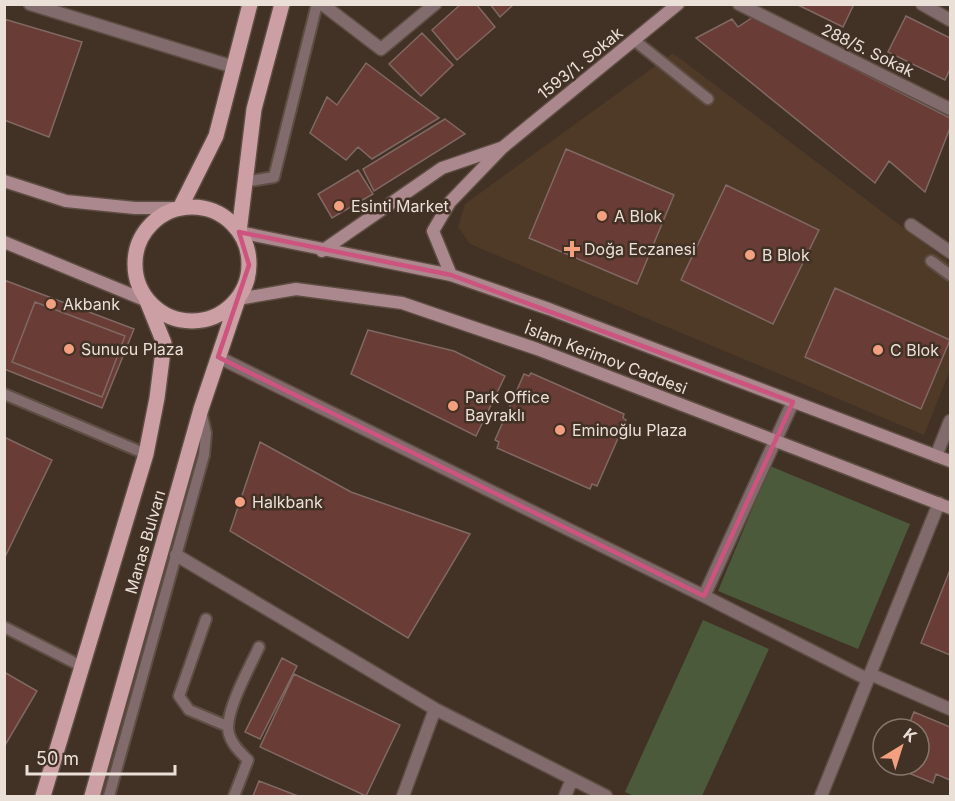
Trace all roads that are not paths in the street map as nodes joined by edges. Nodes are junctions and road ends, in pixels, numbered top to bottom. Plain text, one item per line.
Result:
1 (30, 4) edge
2 (250, 4) edge
3 (282, 4) edge
4 (317, 4) edge
5 (322, 4) edge
6 (435, 4) edge
7 (678, 4) edge
8 (739, 4) edge
9 (922, 4) edge
10 (951, 20) edge
11 (634, 40) junction
12 (234, 67) junction
13 (708, 99) dead end
14 (951, 109) edge
15 (502, 148) junction
16 (4, 181) edge
17 (244, 182) junction
18 (180, 208) junction
19 (912, 225) dead end
20 (239, 232) junction
21 (4, 242) edge
22 (322, 251) junction
23 (951, 252) edge
24 (931, 261) dead end
25 (451, 275) junction
26 (951, 275) edge
27 (238, 299) junction
28 (147, 301) junction
29 (218, 357) junction
30 (4, 394) edge
31 (793, 402) junction
32 (201, 409) junction
33 (951, 421) edge
34 (776, 440) junction
35 (146, 454) junction
36 (936, 456) junction
37 (951, 462) edge
38 (945, 506) edge
39 (176, 555) junction
40 (704, 596) junction
41 (206, 619) dead end
42 (4, 627) edge
43 (259, 647) dead end
44 (81, 666) junction
45 (869, 677) junction
46 (435, 709) junction
47 (951, 709) edge
48 (227, 726) junction
49 (572, 779) junction
50 (43, 796) edge
51 (92, 796) edge
52 (109, 796) edge
53 (234, 796) edge
54 (403, 796) edge
55 (565, 796) edge
56 (606, 796) edge
57 (821, 796) edge

1 - 12 street
2 - 12 main road
3 - 17 main road
4 - 17 lane
5 - 6 street
7 - 11 main road, 1593/1. Sokak
8 - 14 street, 288/5. Sokak
9 - 10 street
11 - 13 lane
11 - 15 main road, 1593/1. Sokak
12 - 18 main road
15 - 22 main road, 1593/1. Sokak
15 - 25 main road, 1593/1. Sokak
16 - 18 main road
17 - 20 main road
18 - 20 main road
18 - 28 main road
19 - 23 street
20 - 22 main road, İslam Kerimov Caddesi
20 - 27 main road
21 - 28 main road
22 - 25 main road, İslam Kerimov Caddesi
24 - 26 lane
25 - 31 main road, İslam Kerimov Caddesi
27 - 28 main road
27 - 29 main road, Manas Bulvarı
27 - 34 main road, İslam Kerimov Caddesi
28 - 35 main road, Manas Bulvarı
29 - 32 main road, Manas Bulvarı
29 - 40 street
30 - 35 lane
31 - 34 street
31 - 36 main road, İslam Kerimov Caddesi
32 - 39 lane
32 - 51 main road, Manas Bulvarı
33 - 36 street
34 - 38 main road, İslam Kerimov Caddesi
34 - 40 street
35 - 44 main road, Manas Bulvarı
36 - 37 main road, İslam Kerimov Caddesi
38 - 45 street
39 - 46 street
39 - 52 lane
40 - 45 street
41 - 48 lane
42 - 44 lane
43 - 48 lane
44 - 50 main road, Manas Bulvarı
45 - 47 street
45 - 57 street
46 - 49 street
46 - 54 street
48 - 53 lane
49 - 55 street
49 - 56 street

